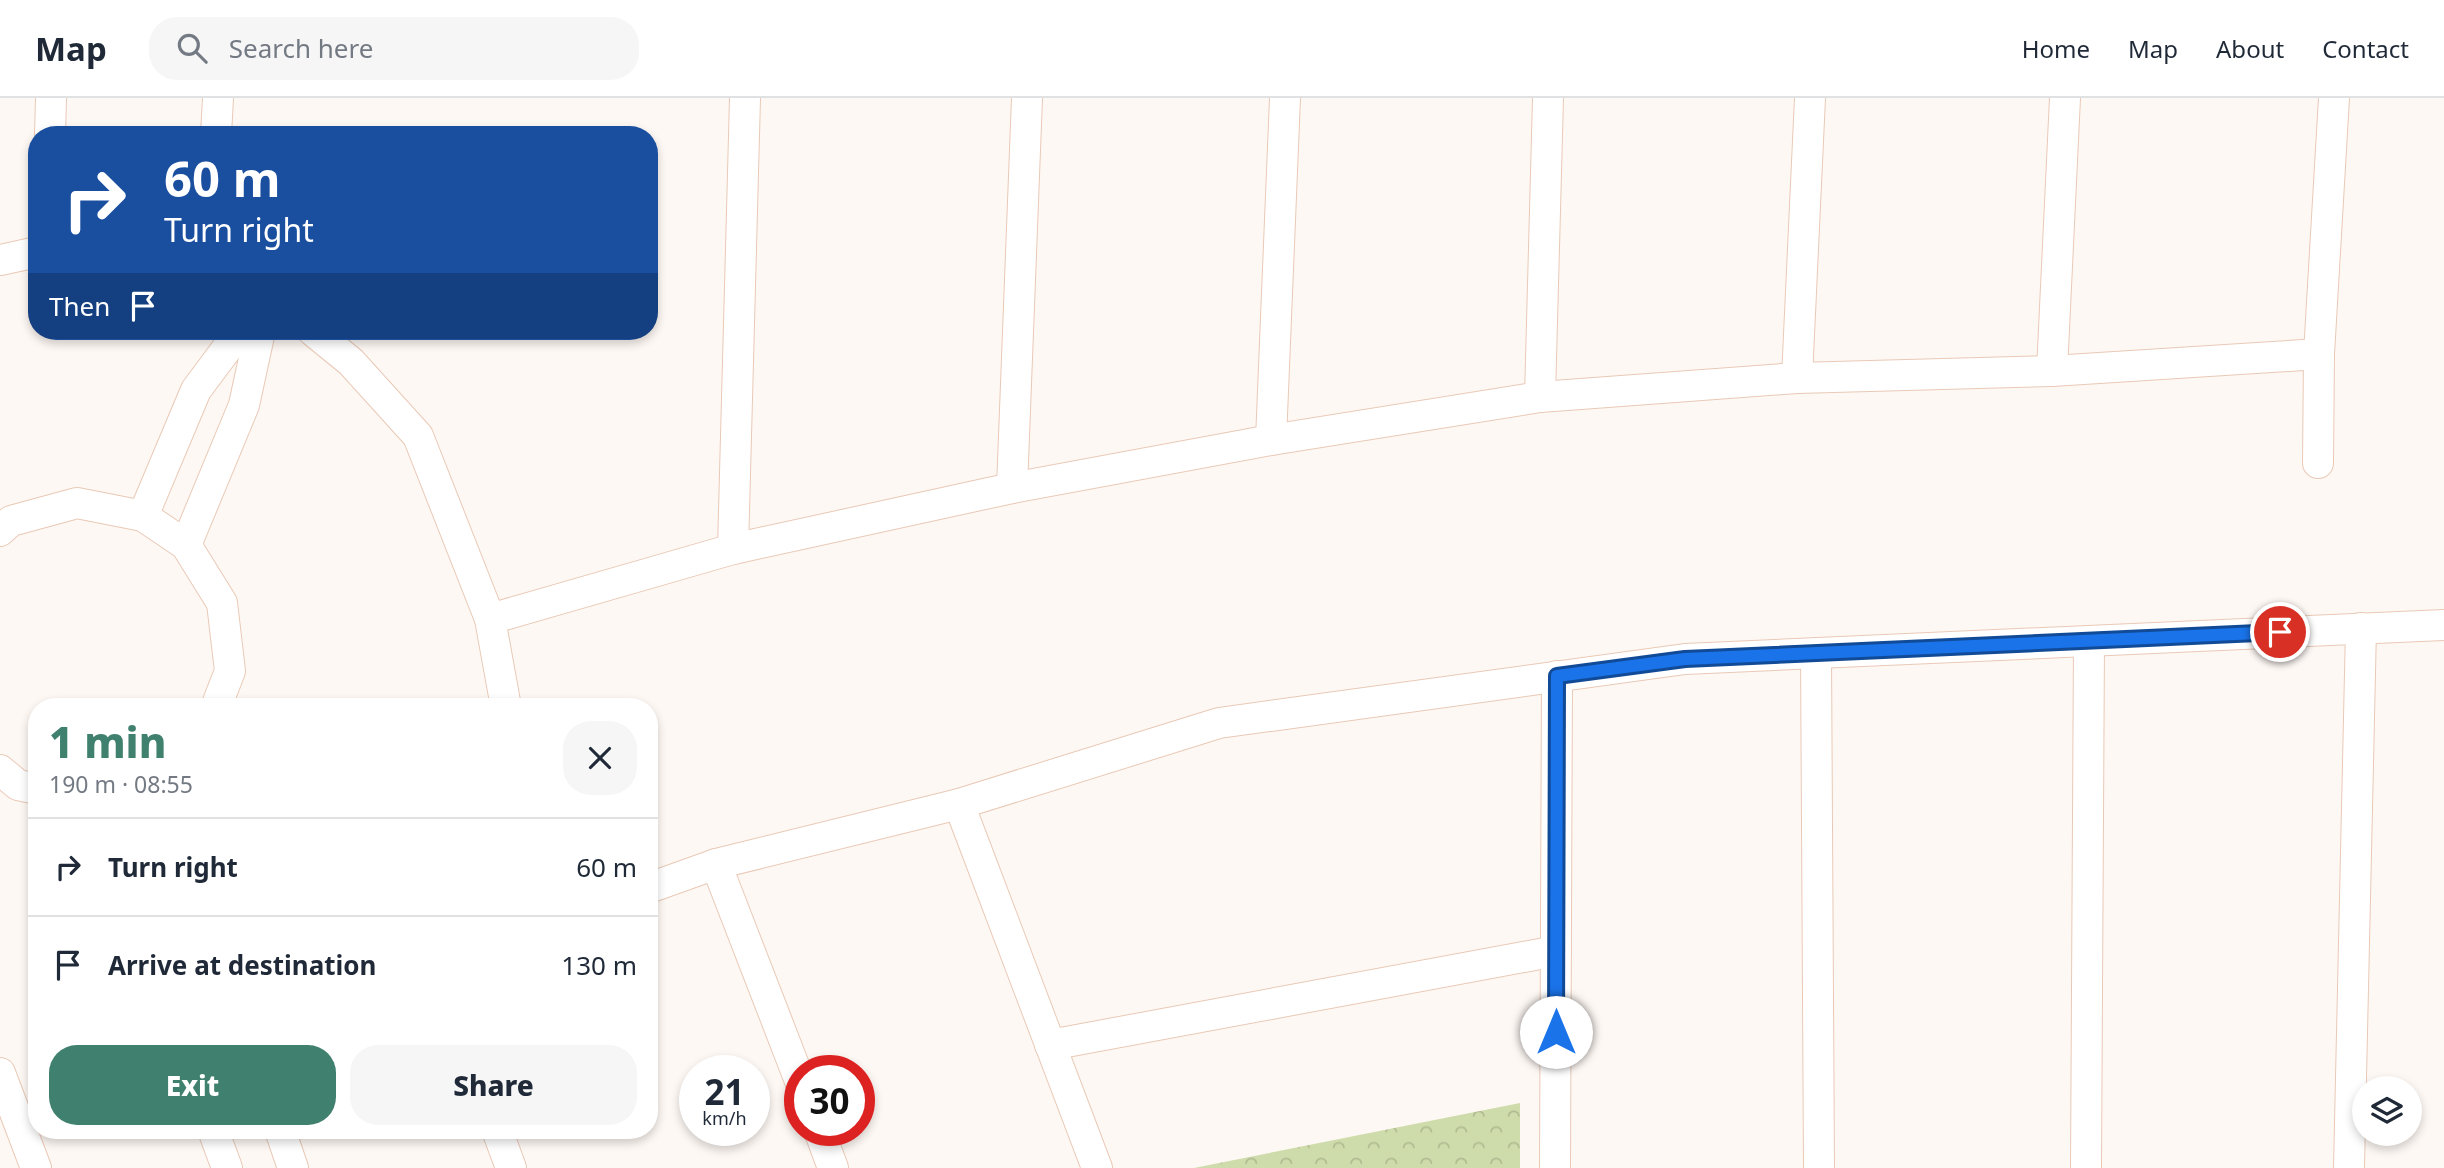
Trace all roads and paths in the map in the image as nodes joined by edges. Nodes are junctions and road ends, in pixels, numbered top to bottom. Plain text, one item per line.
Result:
1 (51, 98) edge
2 (218, 98) edge
3 (745, 98) edge
4 (1027, 98) edge
5 (1284, 98) edge
6 (1548, 98) edge
7 (1810, 98) edge
8 (2064, 98) edge
9 (2334, 98) edge
10 (50, 126) edge
11 (216, 126) edge
12 (28, 254) edge
13 (0, 260) edge
14 (233, 340) edge
15 (258, 340) edge
16 (324, 340) edge
17 (2319, 354) junction
18 (2052, 371) junction
19 (1797, 378) junction
20 (1540, 397) junction
21 (1271, 440) junction
22 (2318, 463) dead end
23 (1012, 488) junction
24 (143, 516) junction
25 (0, 531) edge
26 (186, 545) junction
27 (733, 549) junction
28 (490, 619) junction
29 (2444, 625) edge
30 (2361, 628) junction
31 (2089, 641) junction
32 (1816, 653) junction
33 (1557, 676) junction
34 (220, 698) edge
35 (504, 698) edge
36 (0, 770) edge
37 (28, 787) edge
38 (959, 804) junction
39 (716, 864) junction
40 (658, 885) edge
41 (1556, 951) junction
42 (1050, 1045) junction
43 (790, 1055) edge
44 (0, 1073) edge
45 (216, 1139) edge
46 (283, 1139) edge
47 (500, 1139) edge
48 (825, 1146) edge
49 (36, 1168) edge
50 (227, 1168) edge
51 (293, 1168) edge
52 (511, 1168) edge
53 (834, 1168) edge
54 (1097, 1168) edge
55 (1555, 1168) edge
56 (1819, 1168) edge
57 (2086, 1168) edge
58 (2349, 1168) edge

1 - 10 street
2 - 11 street
3 - 27 street
4 - 23 street
5 - 21 street
6 - 20 street
7 - 19 street
8 - 18 street
9 - 17 street
12 - 13 street
14 - 24 street
15 - 26 street
16 - 28 street
17 - 18 street
17 - 22 street
18 - 19 street
19 - 20 street
20 - 21 street
21 - 23 street
23 - 27 street
24 - 25 street
24 - 26 street
26 - 34 street
27 - 28 street
28 - 35 street
29 - 30 street
30 - 31 street
30 - 58 street
31 - 32 street
31 - 57 street
32 - 33 street
32 - 56 street
33 - 38 street
33 - 41 street
36 - 37 street
38 - 39 street
38 - 42 street
39 - 40 street
39 - 43 street
41 - 42 street
41 - 55 street
42 - 54 street
44 - 49 street
45 - 50 street
46 - 51 street
47 - 52 street
48 - 53 street

